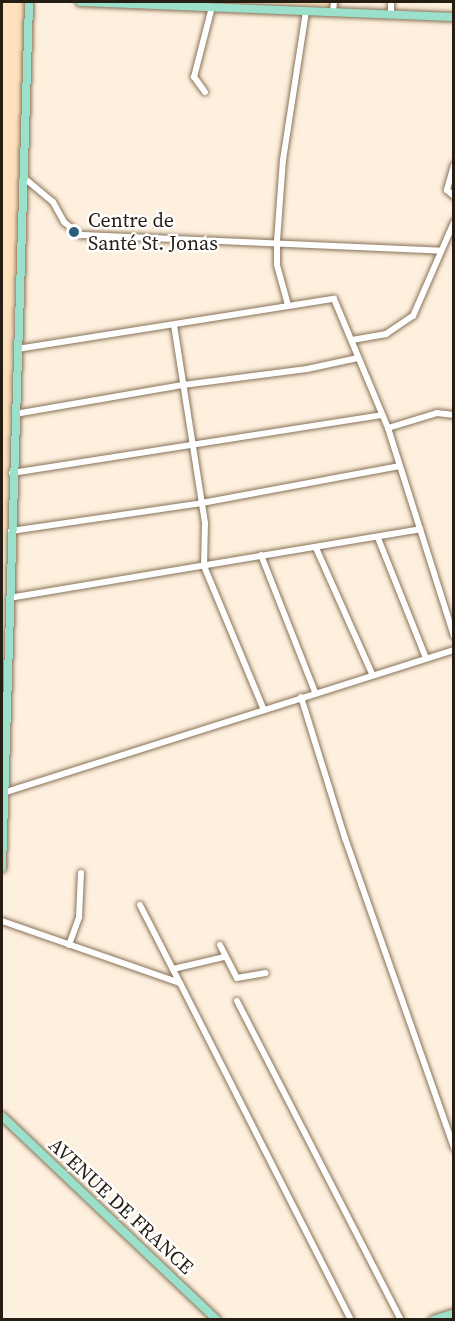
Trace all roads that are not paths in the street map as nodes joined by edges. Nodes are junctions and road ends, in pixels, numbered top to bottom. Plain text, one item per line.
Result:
1 (29, 2) edge
2 (80, 2) edge
3 (333, 2) edge
4 (391, 2) edge
5 (132, 3) edge
6 (212, 7) junction
7 (306, 11) junction
8 (333, 13) junction
9 (391, 15) junction
10 (453, 17) edge
11 (205, 92) dead end
12 (453, 165) edge
13 (22, 177) junction
14 (453, 196) edge
15 (453, 222) edge
16 (277, 241) junction
17 (440, 251) junction
18 (288, 305) junction
19 (174, 325) junction
20 (352, 340) junction
21 (17, 349) junction
22 (358, 358) junction
23 (183, 385) junction
24 (15, 414) junction
25 (381, 415) junction
26 (453, 415) edge
27 (388, 428) junction
28 (192, 444) junction
29 (399, 466) junction
30 (12, 473) junction
31 (202, 503) junction
32 (420, 530) junction
33 (11, 531) junction
34 (378, 538) junction
35 (316, 548) junction
36 (261, 555) junction
37 (204, 566) junction
38 (9, 598) junction
39 (453, 636) edge
40 (453, 650) edge
41 (426, 658) junction
42 (372, 674) junction
43 (315, 692) junction
44 (301, 697) junction
45 (264, 710) junction
46 (3, 760) edge
47 (3, 794) junction
48 (2, 868) edge
49 (81, 873) dead end
50 (140, 905) dead end
51 (2, 921) edge
52 (69, 945) junction
53 (220, 945) dead end
54 (224, 957) junction
55 (173, 969) junction
56 (266, 972) dead end
57 (180, 983) junction
58 (237, 1001) dead end
59 (2, 1116) edge
60 (453, 1147) edge
61 (453, 1313) edge
62 (217, 1320) edge
63 (351, 1320) edge
64 (401, 1320) edge
65 (433, 1320) edge

1 - 13 main road
2 - 5 main road
3 - 8 street
4 - 9 street
5 - 6 main road
6 - 7 main road
6 - 11 street
7 - 8 main road
7 - 16 street
8 - 9 main road
9 - 10 main road
12 - 14 street
13 - 16 street
13 - 21 main road
15 - 17 street
16 - 17 street
16 - 18 street
17 - 20 street
18 - 19 street
18 - 20 street
19 - 21 street
19 - 23 street
20 - 22 street
21 - 24 main road
22 - 23 street
22 - 25 street
23 - 24 street
23 - 28 street
24 - 30 main road
25 - 27 street
25 - 28 street
26 - 27 street
27 - 29 street
28 - 30 street
28 - 31 street
29 - 31 street
29 - 32 street
30 - 33 main road
31 - 33 street
31 - 37 street
32 - 34 street
32 - 39 street
33 - 38 main road
34 - 35 street
34 - 41 street
35 - 36 street
35 - 42 street
36 - 37 street
36 - 43 street
37 - 38 street
37 - 45 street
38 - 46 main road
40 - 41 street
41 - 42 street
42 - 43 street
43 - 44 street
44 - 45 street
44 - 60 street
45 - 47 street
46 - 47 main road
47 - 48 main road
49 - 52 street
50 - 55 street
51 - 52 street
52 - 57 street
53 - 54 street
54 - 55 street
54 - 56 street
55 - 57 street
57 - 63 street
58 - 64 street
59 - 62 main road, AVENUE DE FRANCE
61 - 65 main road

